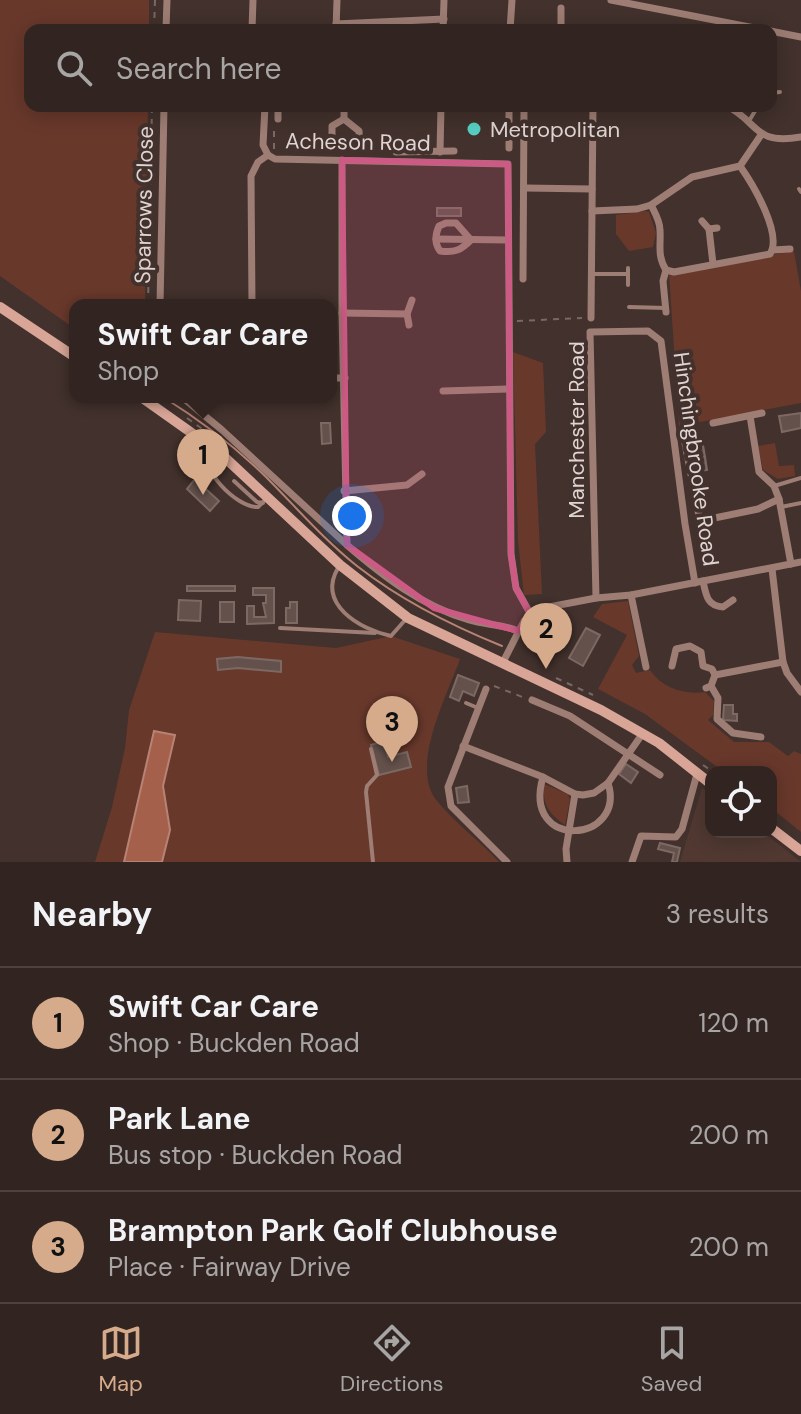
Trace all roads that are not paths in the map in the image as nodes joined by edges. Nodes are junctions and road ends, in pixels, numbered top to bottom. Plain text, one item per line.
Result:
1 (167, 0) edge
2 (253, 0) edge
3 (337, 0) edge
4 (444, 0) edge
5 (512, 0) edge
6 (611, 0) edge
7 (561, 8) dead end
8 (444, 19) junction
9 (166, 24) edge
10 (252, 24) edge
11 (336, 24) edge
12 (376, 24) edge
13 (444, 24) edge
14 (510, 24) edge
15 (561, 24) edge
16 (734, 24) edge
17 (777, 32) edge
18 (801, 37) edge
19 (777, 92) edge
20 (780, 92) dead end
21 (164, 112) edge
22 (265, 112) edge
23 (278, 112) edge
24 (344, 112) edge
25 (441, 112) edge
26 (509, 112) edge
27 (524, 112) edge
28 (593, 112) edge
29 (734, 112) edge
30 (754, 112) edge
31 (278, 119) road end
32 (344, 119) junction
33 (748, 123) junction
34 (761, 135) junction
35 (801, 137) edge
36 (360, 144) dead end
37 (332, 145) dead end
38 (509, 148) dead end
39 (454, 151) dead end
40 (396, 152) dead end
41 (440, 152) junction
42 (272, 155) junction
43 (342, 160) junction
44 (740, 166) junction
45 (525, 188) junction
46 (592, 189) junction
47 (651, 205) junction
48 (592, 211) junction
49 (702, 221) dead end
50 (436, 239) junction
51 (471, 240) junction
52 (508, 240) junction
53 (790, 249) dead end
54 (773, 250) junction
55 (713, 264) junction
56 (666, 270) junction
57 (592, 274) junction
58 (523, 279) dead end
59 (628, 285) dead end
60 (160, 299) edge
61 (252, 299) edge
62 (412, 300) dead end
63 (0, 307) edge
64 (629, 307) dead end
65 (666, 310) joint
66 (342, 313) junction
67 (407, 314) junction
68 (591, 318) road end
69 (409, 325) dead end
70 (661, 341) joint
71 (69, 353) edge
72 (337, 378) edge
73 (345, 378) junction
74 (508, 389) junction
75 (443, 391) dead end
76 (150, 403) edge
77 (189, 403) edge
78 (762, 413) dead end
79 (750, 416) junction
80 (713, 423) dead end
81 (685, 443) dead end
82 (209, 444) junction
83 (422, 474) dead end
84 (213, 477) junction
85 (801, 478) edge
86 (234, 481) dead end
87 (774, 486) junction
88 (204, 487) dead end
89 (344, 491) junction
90 (266, 500) junction
91 (780, 503) junction
92 (801, 503) edge
93 (700, 521) junction
94 (702, 543) dead end
95 (347, 545) junction
96 (801, 562) edge
97 (791, 564) junction
98 (340, 565) junction
99 (772, 569) junction
100 (699, 582) junction
101 (631, 595) junction
102 (596, 598) junction
103 (733, 600) dead end
104 (531, 615) junction
105 (408, 618) junction
106 (280, 628) dead end
107 (518, 631) junction
108 (377, 633) junction
109 (503, 662) junction
110 (783, 662) junction
111 (672, 666) dead end
112 (646, 667) dead end
113 (715, 675) junction
114 (797, 678) edge
115 (486, 689) road end
116 (801, 692) edge
117 (532, 700) road end
118 (466, 703) dead end
119 (478, 708) junction
120 (643, 733) junction
121 (761, 737) dead end
122 (463, 746) junction
123 (371, 749) dead end
124 (628, 752) junction
125 (697, 774) junction
126 (660, 775) dead end
127 (543, 777) junction
128 (705, 780) edge
129 (608, 783) junction
130 (575, 794) junction
131 (569, 831) junction
132 (777, 833) edge
133 (801, 851) edge
134 (373, 862) edge
135 (507, 862) edge
136 (567, 862) edge
137 (632, 862) edge

1 - 9 street
2 - 10 street
3 - 11 street
4 - 8 street
5 - 14 street
6 - 16 street
7 - 15 street
8 - 12 street
8 - 13 street
17 - 18 street
19 - 20 lane
21 - 60 street, Sparrows Close
22 - 42 street
23 - 31 street
24 - 32 street
25 - 41 street
26 - 38 street
27 - 45 street
28 - 46 street
29 - 33 street
30 - 33 lane
32 - 36 street
32 - 37 street
33 - 34 street
34 - 35 street
34 - 44 street
39 - 41 street
40 - 41 street
42 - 43 street, Acheson Road
42 - 61 street, Acheson Road
43 - 52 street, Acheson Road
43 - 66 street
44 - 47 street
44 - 54 street
45 - 46 street
45 - 58 street
46 - 48 street
47 - 48 street
47 - 56 street
48 - 57 street
49 - 55 street
50 - 51 street
50 - 51 street
50 - 51 street
51 - 52 street
52 - 74 street
53 - 54 street
54 - 55 street
55 - 56 street
56 - 65 street
57 - 59 lane
57 - 68 street
62 - 67 street
63 - 71 main road
64 - 65 lane
66 - 67 street
66 - 73 street
67 - 69 street
70 - 100 street, Hinchingbrooke Road
70 - 102 street, Manchester Road
72 - 73 street
73 - 89 street
74 - 75 street
74 - 104 street
76 - 82 main road
77 - 95 street
78 - 79 street
79 - 80 street
79 - 87 street
81 - 93 street
82 - 84 lane
82 - 90 main road
83 - 89 street
84 - 88 lane
84 - 90 lane
85 - 87 lane
86 - 90 lane
87 - 91 street
89 - 95 street
90 - 98 main road
91 - 92 lane
91 - 93 street
91 - 97 street
93 - 94 street
95 - 107 street
96 - 97 street
97 - 99 street
98 - 105 main road
98 - 108 lane
99 - 100 street
99 - 110 street
100 - 101 street
100 - 103 street
101 - 102 street
101 - 112 street
102 - 104 street
104 - 107 street
105 - 108 lane
105 - 109 main road
106 - 108 lane
107 - 109 street
109 - 120 main road
110 - 113 street
110 - 114 street
111 - 113 street
113 - 121 street
114 - 116 street
115 - 119 street
117 - 124 street
118 - 119 lane
119 - 122 street
120 - 124 street
120 - 125 main road
122 - 127 street
122 - 135 street
123 - 134 lane
124 - 126 street
124 - 129 street
125 - 128 main road
125 - 137 street
127 - 130 street
127 - 131 street
129 - 130 street
129 - 131 street
130 - 131 street
131 - 136 street
132 - 133 main road

